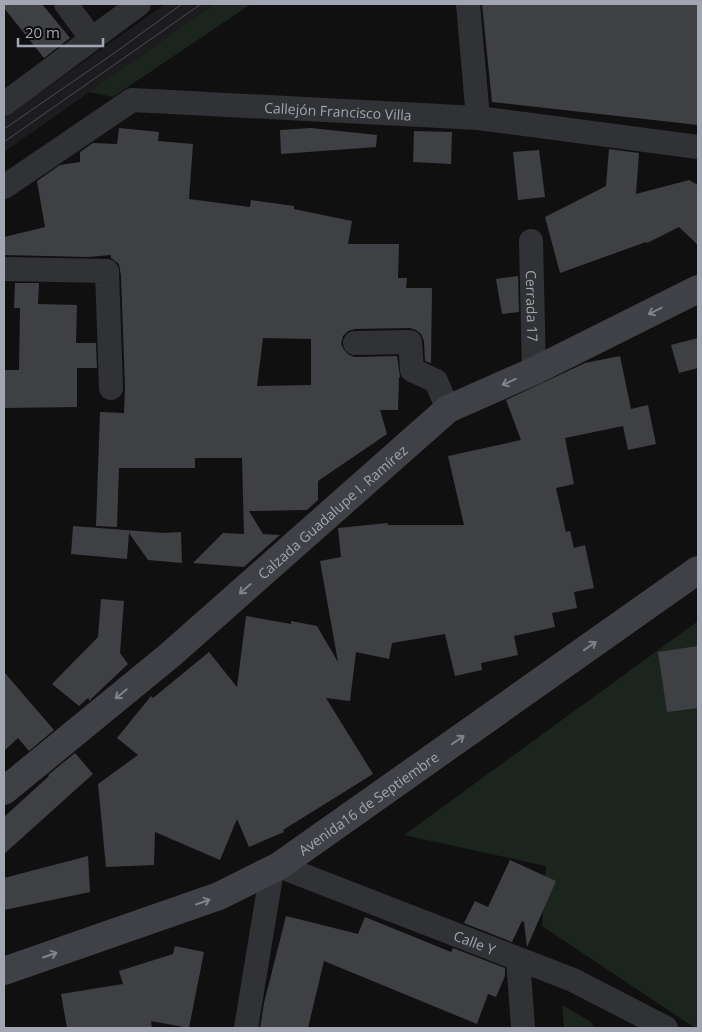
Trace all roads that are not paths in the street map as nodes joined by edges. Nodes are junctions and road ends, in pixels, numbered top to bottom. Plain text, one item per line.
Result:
1 (66, 4) edge
2 (139, 4) edge
3 (468, 4) edge
4 (91, 38) junction
5 (4, 104) edge
6 (478, 118) junction
7 (698, 148) edge
8 (4, 187) edge
9 (531, 241) dead end
10 (4, 269) edge
11 (698, 289) edge
12 (355, 343) dead end
13 (534, 371) junction
14 (111, 388) dead end
15 (448, 409) junction
16 (698, 570) edge
17 (4, 791) edge
18 (276, 868) junction
19 (518, 958) junction
20 (4, 971) edge
21 (246, 1028) edge
22 (523, 1028) edge
23 (666, 1028) edge

1 - 4 street
2 - 4 street
3 - 6 street
4 - 5 street
6 - 7 street, Callejón Francisco Villa
6 - 8 street, Callejón Francisco Villa
9 - 13 street, Cerrada 17
10 - 14 street
11 -> 13 main road, Calzada Guadalupe I. Ramírez
12 - 15 street
13 -> 15 main road, Calzada Guadalupe I. Ramírez
15 -> 17 main road, Calzada Guadalupe I. Ramírez
18 -> 16 main road, Avenida16 de Septiembre
18 - 19 street, Calle Y
20 -> 18 main road, Avenida16 de Septiembre
18 - 21 street
19 - 22 street
19 - 23 street, Calle Y

